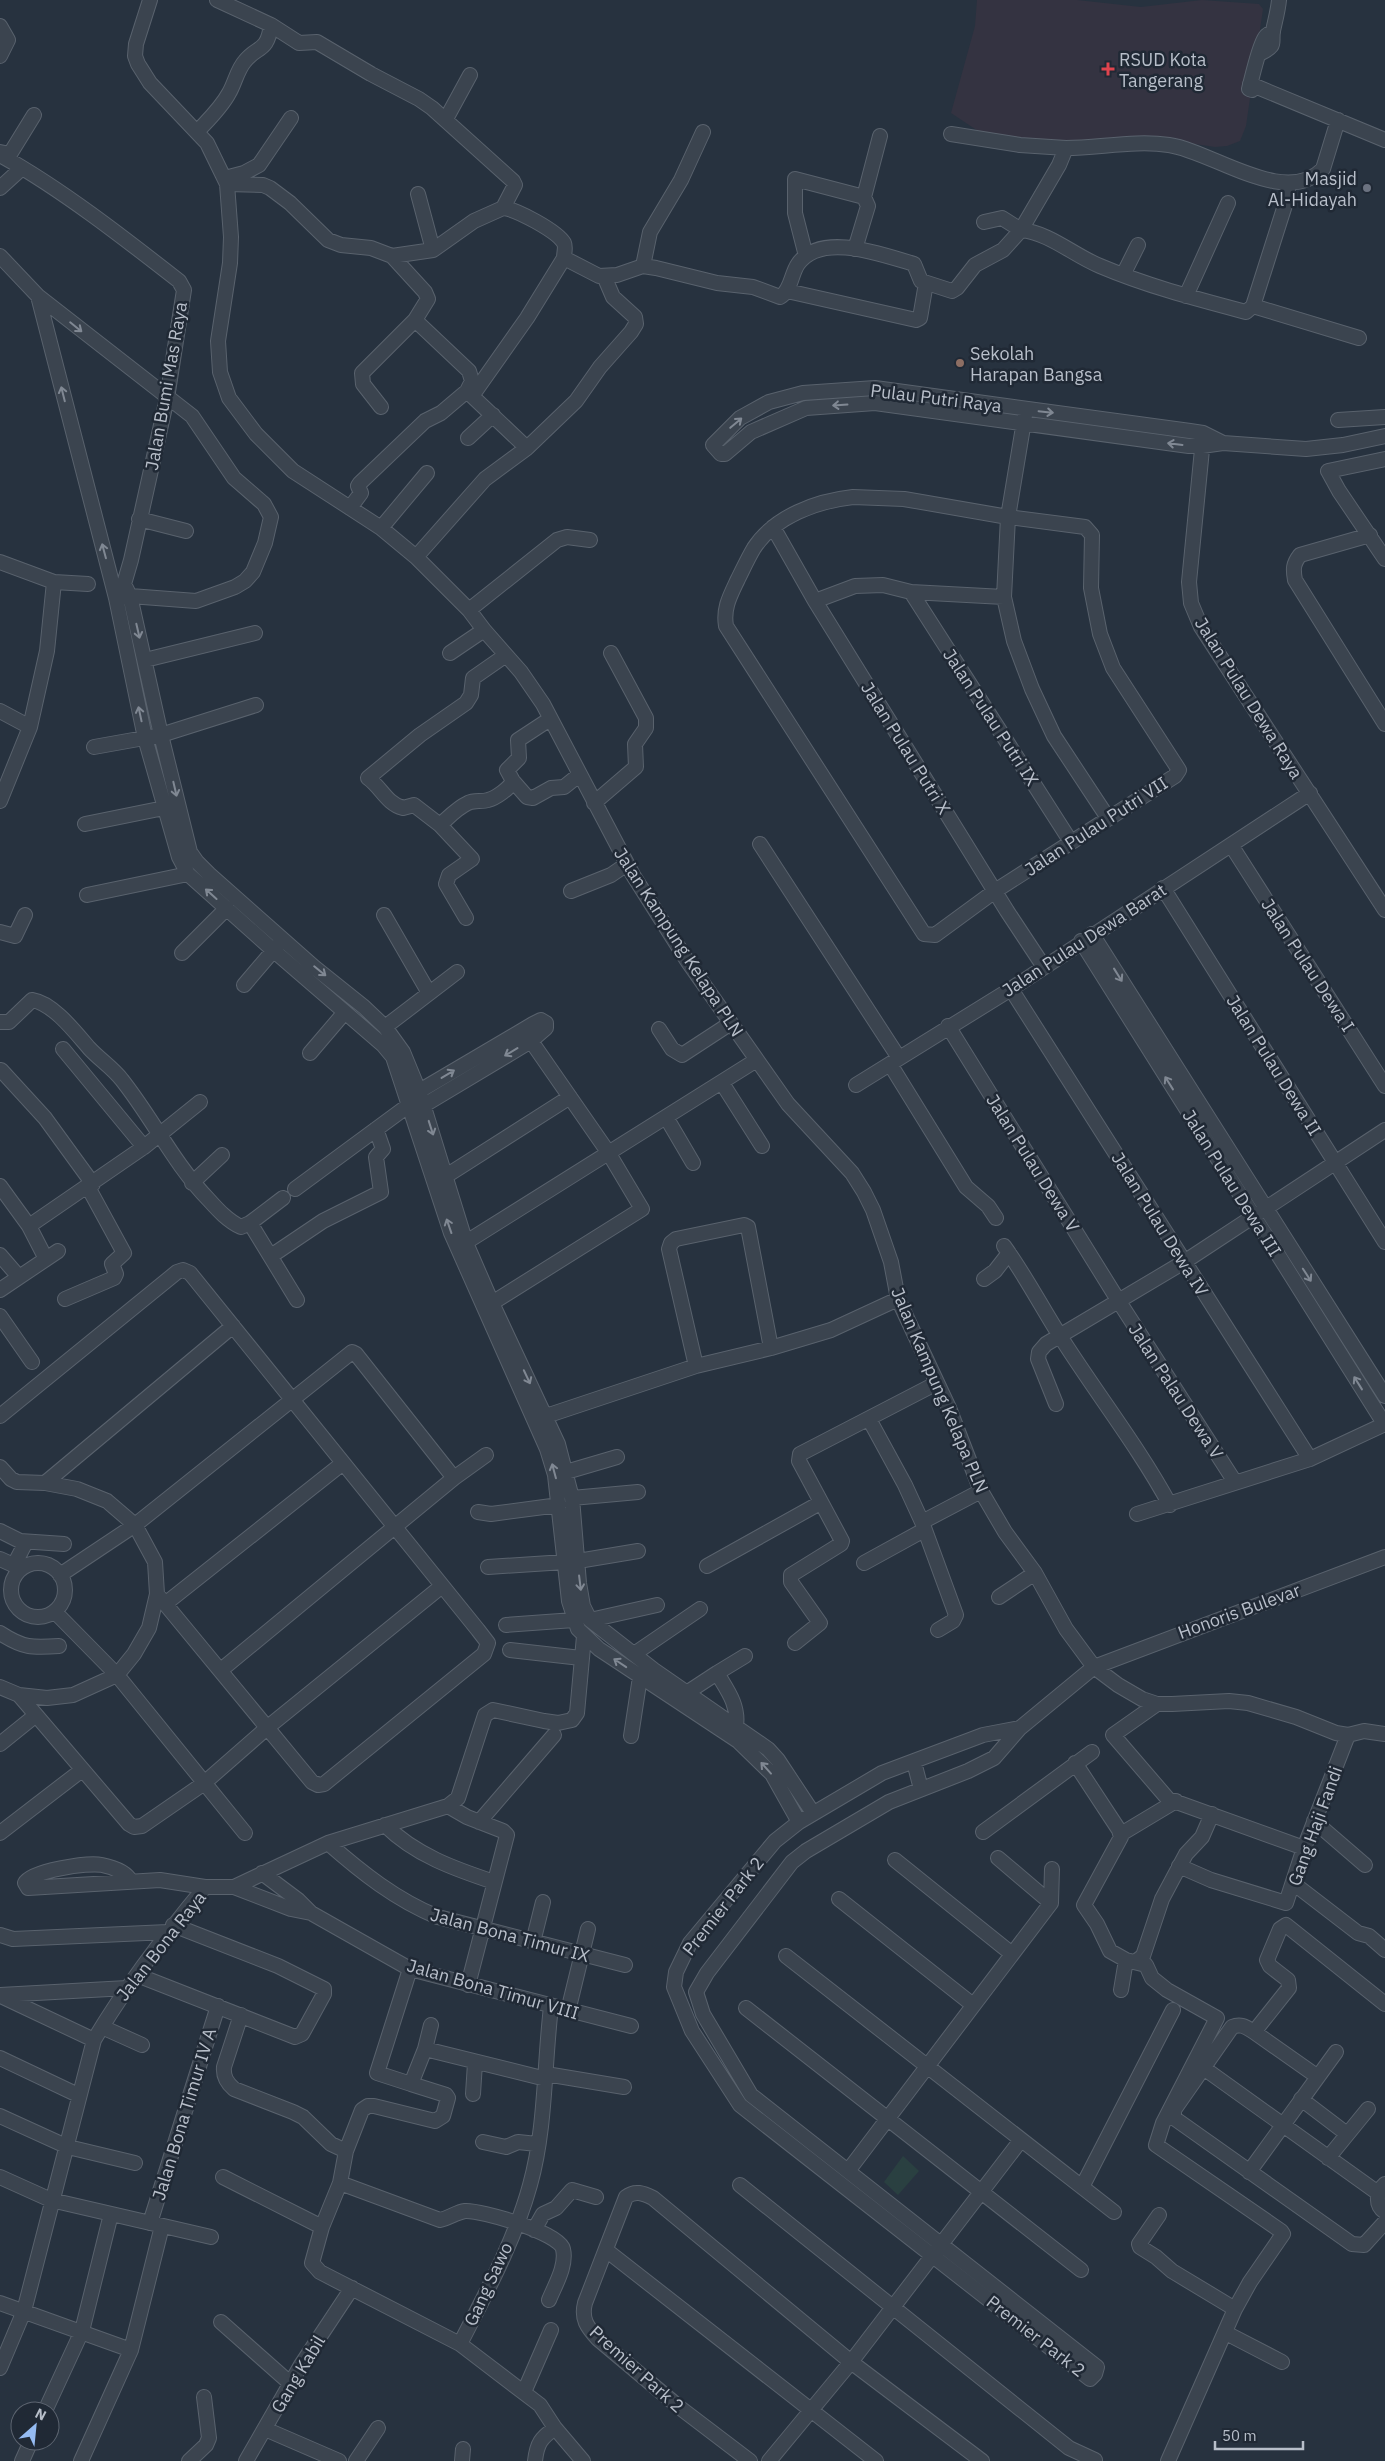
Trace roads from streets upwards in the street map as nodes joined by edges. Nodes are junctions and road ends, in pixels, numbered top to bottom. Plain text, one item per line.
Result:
1 (150, 0) edge
2 (217, 0) edge
3 (1279, 0) edge
4 (271, 25) junction
5 (0, 26) edge
6 (0, 56) edge
7 (470, 75) dead end
8 (34, 115) dead end
9 (290, 118) dead end
10 (446, 119) junction
11 (1338, 120) junction
12 (197, 132) junction
13 (702, 132) dead end
14 (952, 134) dead end
15 (880, 136) dead end
16 (1385, 140) edge
17 (1066, 148) junction
18 (10, 158) edge
19 (226, 181) junction
20 (1289, 183) junction
21 (0, 188) edge
22 (418, 194) dead end
23 (864, 198) junction
24 (1228, 203) dead end
25 (503, 208) junction
26 (984, 222) dead end
27 (1021, 230) junction
28 (1138, 245) dead end
29 (855, 249) junction
30 (433, 250) junction
31 (0, 256) edge
32 (392, 256) junction
33 (806, 256) junction
34 (564, 258) junction
35 (643, 266) junction
36 (1123, 275) junction
37 (604, 276) junction
38 (926, 283) junction
39 (787, 291) junction
40 (38, 296) junction
41 (1186, 296) junction
42 (1253, 306) junction
43 (415, 320) junction
44 (1359, 338) dead end
45 (803, 393) junction
46 (469, 394) junction
47 (167, 398) junction
48 (381, 407) dead end
49 (806, 408) junction
50 (1025, 409) junction
51 (493, 415) junction
52 (1385, 417) edge
53 (1338, 420) dead end
54 (1024, 424) junction
55 (1385, 436) edge
56 (468, 438) dead end
57 (1202, 440) junction
58 (527, 448) junction
59 (1385, 459) edge
60 (427, 473) dead end
61 (350, 508) junction
62 (1008, 517) junction
63 (140, 519) junction
64 (773, 527) junction
65 (381, 528) junction
66 (186, 531) dead end
67 (1370, 535) junction
68 (590, 540) dead end
69 (416, 557) junction
70 (1385, 559) edge
71 (0, 562) edge
72 (54, 582) junction
73 (88, 584) dead end
74 (911, 592) junction
75 (124, 593) junction
76 (1004, 597) junction
77 (815, 601) junction
78 (470, 610) junction
79 (484, 630) junction
80 (255, 633) dead end
81 (450, 653) dead end
82 (611, 653) dead end
83 (506, 655) junction
84 (145, 660) junction
85 (256, 705) dead end
86 (0, 711) edge
87 (550, 719) junction
88 (1385, 724) edge
89 (30, 727) junction
90 (161, 735) junction
91 (145, 738) junction
92 (94, 747) dead end
93 (579, 775) junction
94 (513, 781) junction
95 (1310, 793) junction
96 (0, 801) edge
97 (594, 803) junction
98 (164, 808) junction
99 (1108, 818) junction
100 (85, 824) dead end
101 (440, 825) junction
102 (1071, 842) junction
103 (760, 844) dead end
104 (1231, 844) junction
105 (627, 864) junction
106 (188, 874) junction
107 (1163, 888) junction
108 (571, 891) dead end
109 (995, 891) junction
110 (88, 895) dead end
111 (226, 908) junction
112 (1385, 910) edge
113 (25, 915) dead end
114 (384, 915) dead end
115 (466, 918) dead end
116 (0, 932) edge
117 (1086, 937) junction
118 (284, 939) junction
119 (273, 950) junction
120 (182, 953) dead end
121 (1044, 967) junction
122 (457, 972) dead end
123 (244, 985) dead end
124 (1011, 988) junction
125 (429, 993) junction
126 (345, 1012) junction
127 (0, 1022) edge
128 (731, 1023) junction
129 (948, 1026) junction
130 (385, 1027) junction
131 (659, 1029) dead end
132 (531, 1041) junction
133 (63, 1050) dead end
134 (310, 1054) dead end
135 (756, 1060) junction
136 (894, 1061) junction
137 (1, 1070) edge
138 (722, 1083) junction
139 (856, 1085) dead end
140 (1385, 1086) edge
141 (419, 1091) junction
142 (570, 1097) junction
143 (200, 1102) dead end
144 (408, 1105) junction
145 (424, 1107) junction
146 (666, 1117) junction
147 (376, 1129) junction
148 (1385, 1130) edge
149 (160, 1136) junction
150 (762, 1146) dead end
151 (144, 1147) junction
152 (608, 1152) junction
153 (222, 1155) dead end
154 (1335, 1162) junction
155 (693, 1163) dead end
156 (446, 1176) junction
157 (192, 1183) junction
158 (0, 1186) edge
159 (90, 1186) junction
160 (295, 1189) dead end
161 (283, 1198) dead end
162 (1260, 1214) junction
163 (996, 1218) dead end
164 (250, 1223) junction
165 (29, 1226) junction
166 (1385, 1242) edge
167 (462, 1245) junction
168 (58, 1251) dead end
169 (0, 1255) edge
170 (271, 1256) junction
171 (46, 1259) junction
172 (1184, 1262) junction
173 (19, 1277) junction
174 (984, 1279) dead end
175 (0, 1290) edge
176 (65, 1299) dead end
177 (297, 1300) dead end
178 (898, 1300) junction
179 (1118, 1300) junction
180 (492, 1303) junction
181 (0, 1316) edge
182 (233, 1326) junction
183 (1060, 1335) junction
184 (772, 1348) junction
185 (32, 1362) dead end
186 (696, 1366) junction
187 (937, 1383) junction
188 (1385, 1396) edge
189 (290, 1400) junction
190 (1056, 1404) dead end
191 (0, 1416) edge
192 (539, 1418) junction
193 (869, 1419) junction
194 (1385, 1425) edge
195 (486, 1455) dead end
196 (617, 1457) dead end
197 (1310, 1459) junction
198 (343, 1463) junction
199 (0, 1467) edge
200 (566, 1472) junction
201 (454, 1478) junction
202 (1234, 1482) junction
203 (45, 1483) junction
204 (981, 1490) junction
205 (638, 1492) dead end
206 (572, 1498) junction
207 (820, 1503) junction
208 (559, 1505) junction
209 (1170, 1505) junction
210 (478, 1512) dead end
211 (1137, 1514) dead end
212 (135, 1525) junction
213 (923, 1526) junction
214 (395, 1528) junction
215 (0, 1531) edge
216 (569, 1535) junction
217 (26, 1542) junction
218 (64, 1544) dead end
219 (638, 1550) dead end
220 (1385, 1557) edge
221 (0, 1559) edge
222 (571, 1561) junction
223 (864, 1563) dead end
224 (707, 1566) dead end
225 (17, 1567) junction
226 (488, 1567) dead end
227 (1035, 1573) junction
228 (60, 1575) junction
229 (442, 1586) junction
230 (6, 1587) edge
231 (999, 1597) dead end
232 (161, 1599) junction
233 (657, 1605) dead end
234 (700, 1609) dead end
235 (55, 1612) junction
236 (574, 1620) junction
237 (590, 1620) junction
238 (506, 1625) dead end
239 (938, 1630) dead end
240 (0, 1633) edge
241 (584, 1636) junction
242 (795, 1643) dead end
243 (59, 1646) dead end
244 (510, 1650) dead end
245 (634, 1654) junction
246 (745, 1656) dead end
247 (581, 1658) junction
248 (1094, 1667) junction
249 (221, 1670) junction
250 (717, 1673) junction
251 (117, 1675) junction
252 (647, 1676) junction
253 (0, 1687) edge
254 (688, 1692) junction
255 (19, 1694) junction
256 (1158, 1704) junction
257 (36, 1715) junction
258 (736, 1726) junction
259 (268, 1727) junction
260 (1020, 1728) junction
261 (1385, 1734) edge
262 (1348, 1735) junction
263 (554, 1736) dead end
264 (631, 1736) dead end
265 (0, 1744) edge
266 (1092, 1752) dead end
267 (914, 1762) junction
268 (1075, 1763) junction
269 (82, 1770) junction
270 (203, 1784) junction
271 (921, 1789) junction
272 (1176, 1801) junction
273 (448, 1806) junction
274 (813, 1814) junction
275 (1212, 1814) junction
276 (1314, 1821) junction
277 (479, 1822) junction
278 (799, 1822) junction
279 (385, 1825) junction
280 (983, 1832) dead end
281 (0, 1833) edge
282 (245, 1833) dead end
283 (1121, 1834) junction
284 (328, 1843) junction
285 (1304, 1848) junction
286 (998, 1858) dead end
287 (895, 1860) dead end
288 (1365, 1865) dead end
289 (1179, 1866) junction
290 (1052, 1869) dead end
291 (262, 1873) junction
292 (131, 1882) junction
293 (494, 1882) junction
294 (1293, 1883) junction
295 (205, 1887) junction
296 (234, 1887) junction
297 (839, 1899) dead end
298 (543, 1902) dead end
299 (1051, 1903) junction
300 (310, 1913) junction
301 (171, 1928) junction
302 (588, 1929) dead end
303 (482, 1930) junction
304 (0, 1935) edge
305 (533, 1942) junction
306 (1385, 1950) edge
307 (581, 1954) junction
308 (1012, 1954) junction
309 (786, 1956) dead end
310 (1130, 1961) junction
311 (625, 1965) dead end
312 (410, 1969) junction
313 (136, 1975) junction
314 (468, 1985) junction
315 (674, 1987) junction
316 (127, 1988) junction
317 (1121, 1990) dead end
318 (696, 1992) junction
319 (0, 1995) edge
320 (1385, 2004) edge
321 (974, 2005) junction
322 (218, 2006) junction
323 (551, 2007) junction
324 (746, 2008) dead end
325 (1173, 2010) dead end
326 (568, 2011) junction
327 (241, 2015) junction
328 (431, 2025) dead end
329 (631, 2026) dead end
330 (102, 2027) junction
331 (1254, 2032) junction
332 (94, 2040) junction
333 (142, 2045) dead end
334 (425, 2049) junction
335 (1336, 2052) dead end
336 (0, 2058) edge
337 (475, 2063) junction
338 (927, 2066) junction
339 (1205, 2069) junction
340 (546, 2076) junction
341 (1318, 2077) junction
342 (411, 2084) junction
343 (624, 2087) dead end
344 (473, 2094) dead end
345 (78, 2095) junction
346 (1301, 2099) junction
347 (1368, 2109) dead end
348 (0, 2116) edge
349 (888, 2118) junction
350 (1282, 2125) junction
351 (1347, 2134) junction
352 (1021, 2140) junction
353 (483, 2142) dead end
354 (537, 2144) junction
355 (68, 2147) junction
356 (346, 2151) junction
357 (1328, 2158) junction
358 (135, 2163) dead end
359 (848, 2172) junction
360 (1249, 2172) junction
361 (0, 2177) edge
362 (223, 2177) dead end
363 (340, 2183) junction
364 (740, 2185) dead end
365 (1082, 2187) junction
366 (1378, 2187) edge
367 (980, 2191) junction
368 (596, 2197) dead end
369 (52, 2200) junction
370 (1114, 2212) dead end
371 (110, 2214) junction
372 (1159, 2215) dead end
373 (1384, 2218) edge
374 (516, 2223) junction
375 (156, 2224) junction
376 (322, 2228) junction
377 (534, 2230) junction
378 (211, 2237) dead end
379 (606, 2250) junction
380 (936, 2250) junction
381 (1081, 2270) dead end
382 (352, 2288) junction
383 (549, 2300) dead end
384 (0, 2303) edge
385 (894, 2307) junction
386 (1234, 2309) junction
387 (24, 2311) junction
388 (222, 2322) dead end
389 (551, 2330) dead end
390 (82, 2331) junction
391 (1226, 2333) junction
392 (460, 2344) junction
393 (131, 2350) junction
394 (851, 2362) junction
395 (1282, 2362) dead end
396 (0, 2368) edge
397 (291, 2384) junction
398 (524, 2392) junction
399 (204, 2397) dead end
400 (50, 2401) edge
401 (812, 2411) junction
402 (378, 2428) dead end
403 (555, 2428) junction
404 (265, 2429) junction
405 (249, 2460) edge
406 (1095, 2460) edge
407 (81, 2461) edge
408 (189, 2461) edge
409 (339, 2461) edge
410 (356, 2461) edge
411 (535, 2461) edge
412 (583, 2461) edge
413 (750, 2461) edge
414 (769, 2461) edge
415 (876, 2461) edge
416 (982, 2461) edge
417 (1168, 2461) edge

1 - 12 street, Jalan Kampung Kelapa PLN
2 - 4 street
3 - 11 street
4 - 10 street
4 - 12 street
5 - 6 street
7 - 10 street
8 - 18 street
9 - 19 street
10 - 25 street
11 - 16 street
11 - 20 street
12 - 19 street, Jalan Kampung Kelapa PLN
13 - 35 street
14 - 17 street
15 - 23 street
17 - 20 street
17 - 27 street
18 - 21 street
18 - 47 street, Jalan Bumi Mas Raya
19 - 32 street
19 - 61 street, Jalan Kampung Kelapa PLN
20 - 42 street
22 - 30 street
23 - 29 street
23 - 33 street
24 - 41 street
25 - 30 street
25 - 34 street
26 - 27 street
27 - 36 street
27 - 38 street
28 - 36 street
29 - 33 street
29 - 38 street
30 - 32 street
31 - 40 street
32 - 43 street
33 - 39 street
34 - 37 street
34 - 46 street
35 - 37 street
35 - 39 street
36 - 41 street
37 - 58 street
38 - 39 street
40 -> 47 street
75 -> 40 street
41 - 42 street
42 - 44 street
43 - 46 street
43 - 48 street
45 - 49 street
49 -> 45 street, Pulau Putri Raya
45 - 50 street, Pulau Putri Raya
46 - 51 street
46 - 61 street
47 - 63 street, Jalan Bumi Mas Raya
47 - 75 street
54 -> 49 street, Pulau Putri Raya
50 - 54 street
50 -> 57 street, Pulau Putri Raya
51 - 56 street
51 - 58 street
52 - 53 street
57 -> 54 street, Pulau Putri Raya
54 - 62 street
55 - 57 street, Pulau Putri Raya
57 - 95 street, Jalan Pulau Dewa Raya
58 - 69 street
59 - 67 street
60 - 65 street
61 - 65 street, Jalan Kampung Kelapa PLN
62 - 64 street, Jalan Pulau Putri VII
62 - 76 street
62 - 99 street, Jalan Pulau Putri VII
63 - 66 street
63 - 75 street, Jalan Bumi Mas Raya
64 - 77 street, Jalan Pulau Putri X
64 - 109 street, Jalan Pulau Putri VII
65 - 69 street, Jalan Kampung Kelapa PLN
67 - 70 street
67 - 88 street
68 - 78 street
69 - 78 street, Jalan Kampung Kelapa PLN
71 - 72 street
72 - 73 street
72 - 89 street
74 - 76 street
74 - 77 street
74 - 102 street, Jalan Pulau Putri IX
75 -> 84 street
91 -> 75 street
76 - 99 street
77 - 109 street, Jalan Pulau Putri X
78 - 79 street, Jalan Kampung Kelapa PLN
79 - 81 street
79 - 83 street, Jalan Kampung Kelapa PLN
80 - 84 street
82 - 97 street
83 - 87 street, Jalan Kampung Kelapa PLN
83 - 101 street
84 - 90 street
85 - 90 street
86 - 89 street
87 - 93 street, Jalan Kampung Kelapa PLN
87 - 94 street
89 - 96 street
90 - 91 street
90 -> 118 street
91 - 92 street
91 - 98 street
93 - 94 street
93 - 97 street, Jalan Kampung Kelapa PLN
94 - 101 street
95 - 104 street, Jalan Pulau Dewa Barat
95 - 112 street, Jalan Pulau Dewa Raya
97 - 105 street, Jalan Kampung Kelapa PLN
98 - 100 street
98 - 106 street
99 - 102 street, Jalan Pulau Putri VII
101 - 115 street
102 - 109 street, Jalan Pulau Putri VII
103 - 136 street
104 - 107 street, Jalan Pulau Dewa Barat
104 - 140 street, Jalan Pulau Dewa I
105 - 108 street
105 - 128 street, Jalan Kampung Kelapa PLN
106 - 110 street
111 -> 106 street
107 - 117 street, Jalan Pulau Dewa Barat
107 - 154 street, Jalan Pulau Dewa II
109 - 121 street, Jalan Pulau Putri X
111 - 119 street
111 - 120 street
113 - 116 street
114 - 125 street
117 - 121 street, Jalan Pulau Dewa Barat
117 - 162 street, Jalan Pulau Dewa III
118 - 119 street
118 -> 130 street
119 - 123 street
119 - 126 street
121 - 124 street, Jalan Pulau Dewa Barat
122 - 125 street
124 - 129 street, Jalan Pulau Dewa Barat
124 - 172 street, Jalan Pulau Dewa IV
125 - 130 street
126 - 134 street
126 - 144 street
127 - 149 street
128 - 131 street
128 - 135 street, Jalan Kampung Kelapa PLN
129 - 136 street, Jalan Pulau Dewa Barat
129 - 179 street, Jalan Pulau Dewa V
130 - 141 street
141 -> 132 street
132 - 142 street
132 -> 145 street
133 - 151 street
135 - 138 street
135 - 178 street, Jalan Kampung Kelapa PLN
136 - 139 street, Jalan Pulau Dewa Barat
136 - 163 street
137 - 159 street
138 - 146 street
138 - 150 street
141 - 144 street
141 - 145 street
142 - 152 street
142 - 156 street
143 - 149 street
144 - 145 street
144 - 147 street
167 -> 144 street
145 -> 156 street
146 - 152 street
146 - 155 street
147 - 160 street
147 - 170 street
148 - 154 street
149 - 151 street
149 - 157 street
151 - 159 street
152 - 167 street
152 - 180 street
153 - 157 street
154 - 162 street
154 - 166 street, Jalan Pulau Dewa II
156 - 167 street
157 - 164 street
158 - 165 street
159 - 165 street
159 - 176 street
161 - 164 street
162 - 172 street
162 -> 188 street, Jalan Pulau Dewa III
194 -> 162 street, Jalan Pulau Dewa III
164 - 170 street
165 - 171 street
167 - 180 street
167 - 192 street
168 - 171 street
169 - 173 street
170 - 177 street
171 - 173 street
172 - 179 street
172 - 197 street, Jalan Pulau Dewa IV
173 - 175 street
174 - 183 street
178 - 184 street
178 - 187 street, Jalan Kampung Kelapa PLN
179 - 183 street
179 - 202 street, Jalan Palau Dewa V
180 -> 192 street
181 - 185 street
182 - 189 street
182 - 191 street
182 - 203 street
183 - 190 street
183 - 209 street
184 - 186 street
184 - 186 street
186 - 192 street
187 - 193 street
187 - 204 street, Jalan Kampung Kelapa PLN
189 - 198 street
189 - 201 street
189 - 212 street
192 - 200 street
208 -> 192 street
193 - 207 street
193 - 213 street
194 - 197 street
195 - 201 street
196 - 200 street
197 - 202 street
198 - 214 street
198 - 232 street
199 - 203 street
200 - 206 street
201 - 214 street
202 - 209 street
203 - 212 street
204 - 213 street
204 - 227 street, Jalan Kampung Kelapa PLN
205 - 206 street
206 - 216 street
207 - 224 street
207 - 242 street
208 - 210 street
208 - 216 street
209 - 211 street
212 - 228 street
212 - 232 street
213 - 223 street
213 - 239 street
214 - 229 street
214 - 249 street
215 - 217 street
216 - 222 street
217 - 218 street
217 - 225 street
219 - 222 street
220 - 248 street, Honoris Bulevar
221 - 225 street
222 - 226 street
222 - 236 street
222 -> 237 street
225 - 228 street
225 - 230 street
227 - 231 street
227 - 248 street, Jalan Kampung Kelapa PLN
228 - 235 street
229 - 259 street
229 - 259 street
230 - 235 street
232 - 249 street
232 - 251 street
233 - 237 street
234 - 245 street
235 - 251 street
236 - 238 street
236 - 241 street
237 - 245 street
240 - 243 street
241 - 247 street
252 -> 241 street
244 - 247 street
245 - 252 street
246 - 250 street
247 - 273 street
248 - 256 street, Jalan Kampung Kelapa PLN
248 - 260 street, Premier Park 2
249 - 259 street
250 - 254 street
250 - 258 street
251 - 255 street
251 - 270 street
252 - 254 street
252 - 264 street
278 -> 252 street
253 - 255 street
254 - 258 street
255 - 257 street
256 - 262 street, Jalan Kampung Kelapa PLN
256 - 272 street
257 - 265 street
257 - 269 street
258 - 274 street
259 - 270 street
260 - 267 street, Premier Park 2
260 - 271 street, Premier Park 2
261 - 262 street, Jalan Kampung Kelapa PLN
262 - 276 street, Gang Haji Fandi
263 - 277 street
266 - 268 street
267 - 271 street
267 - 274 street, Premier Park 2
268 - 280 street
268 - 283 street
269 - 270 street
269 - 281 street
270 - 282 street
271 - 318 street, Premier Park 2
272 - 275 street
272 - 283 street
273 - 277 street
273 - 279 street, Jalan Bona Raya
274 - 278 street, Premier Park 2
275 - 285 street
275 - 289 street
276 - 285 street, Gang Haji Fandi
276 - 288 street
277 - 293 street
278 - 315 street, Premier Park 2
279 - 284 street, Jalan Bona Raya
279 - 293 street
283 - 310 street
284 - 291 street, Jalan Bona Raya
284 - 303 street, Jalan Bona Timur IX
285 - 294 street, Gang Haji Fandi
286 - 299 street
287 - 308 street
289 - 294 street, Gang Haji Fandi
289 - 310 street
290 - 299 street
291 - 296 street, Jalan Bona Raya
291 - 300 street, Jalan Bona Timur VIII
292 - 292 street
292 - 295 street
293 - 303 street
294 - 306 street
295 - 296 street, Jalan Bona Raya
295 - 301 street, Jalan Bona Raya
296 - 300 street
297 - 321 street
298 - 305 street
299 - 308 street
300 - 312 street, Jalan Bona Timur VIII
301 - 304 street
301 - 313 street, Jalan Bona Raya
301 - 327 street
302 - 307 street
303 - 305 street, Jalan Bona Timur IX
303 - 314 street
305 - 307 street, Jalan Bona Timur IX
307 - 311 street, Jalan Bona Timur IX
307 - 326 street
308 - 321 street
309 - 338 street
310 - 317 street
310 - 386 street
312 - 314 street, Jalan Bona Timur VIII
312 - 342 street
313 - 316 street, Jalan Bona Raya
313 - 322 street
314 - 323 street, Jalan Bona Timur VIII
315 - 318 street
315 - 380 street, Premier Park 2
316 - 319 street
316 - 330 street, Jalan Bona Raya
318 - 359 street, Premier Park 2
319 - 332 street
320 - 331 street
321 - 338 street
322 - 327 street
322 - 375 street, Jalan Bona Timur IV A
323 - 326 street, Jalan Bona Timur VIII
323 - 340 street, Gang Sawo
324 - 349 street
325 - 365 street
326 - 329 street, Jalan Bona Timur VIII
327 - 356 street
328 - 334 street
330 - 332 street, Jalan Bona Raya
330 - 333 street
331 - 339 street
331 - 341 street
332 - 345 street, Jalan Bona Raya
334 - 337 street
334 - 342 street
335 - 341 street
336 - 345 street
337 - 340 street
337 - 344 street
338 - 349 street
338 - 352 street
339 - 350 street
339 - 360 street
340 - 343 street
340 - 354 street, Gang Sawo
341 - 346 street
342 - 356 street
345 - 355 street, Jalan Bona Raya
346 - 350 street
346 - 351 street
347 - 351 street
348 - 355 street
349 - 359 street
349 - 367 street
350 - 357 street
350 - 360 street
351 - 357 street
352 - 365 street
352 - 367 street
353 - 354 street
354 - 374 street, Gang Sawo
355 - 358 street
355 - 369 street, Jalan Bona Raya
356 - 363 street
357 - 366 street
359 - 380 street, Premier Park 2
360 - 373 street
361 - 369 street
362 - 376 street
363 - 374 street
363 - 376 street
364 - 385 street
365 - 370 street
366 - 373 street
367 - 380 street
367 - 381 street
368 - 377 street
369 - 371 street
369 - 387 street, Jalan Bona Raya
371 - 375 street
371 - 390 street
372 - 386 street
374 - 377 street
374 - 392 street, Gang Sawo
375 - 378 street
375 - 393 street, Jalan Bona Timur IV A
376 - 382 street
377 - 383 street
379 - 394 street, Premier Park 2
379 - 401 street
379 - 413 street, Premier Park 2
380 - 380 street, Premier Park 2
380 - 385 street
382 - 392 street
382 - 397 street, Gang Kabil
384 - 387 street
385 - 394 street
385 - 406 street
386 - 391 street
387 - 390 street
387 - 396 street, Jalan Bona Raya
388 - 397 street
389 - 398 street
390 - 393 street
390 - 400 street
391 - 395 street
391 - 417 street
392 - 398 street
393 - 407 street, Jalan Bona Timur IV A
394 - 401 street
394 - 416 street, Premier Park 2
397 - 404 street, Gang Kabil
398 - 403 street
399 - 408 street
401 - 414 street
401 - 415 street
402 - 410 street
403 - 411 street
403 - 412 street
404 - 405 street, Gang Kabil
404 - 409 street

